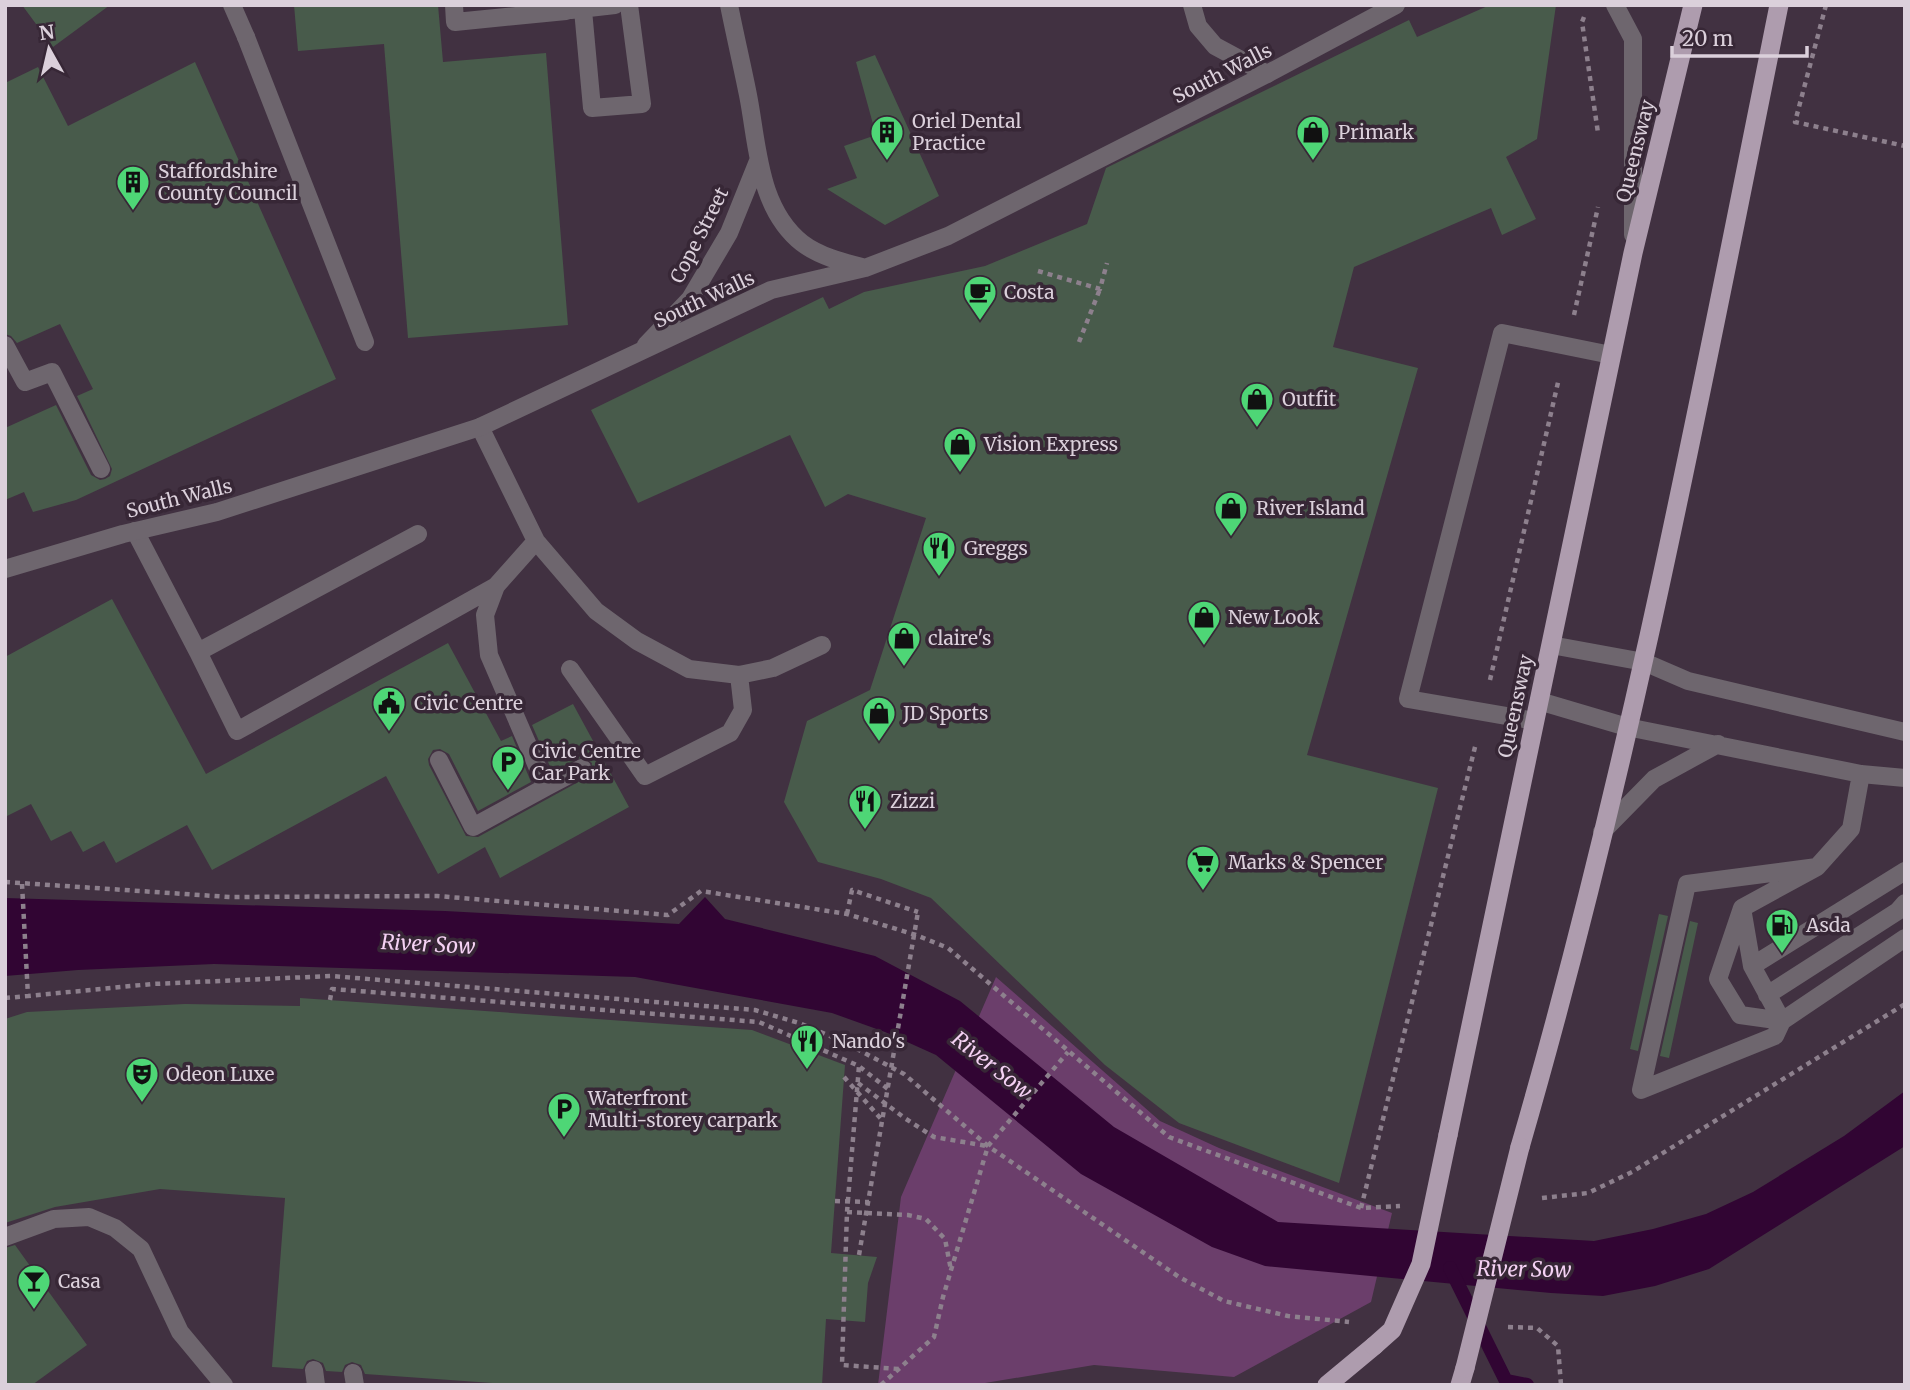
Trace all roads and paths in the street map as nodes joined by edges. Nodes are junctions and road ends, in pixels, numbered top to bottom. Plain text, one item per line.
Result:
1 (232, 5) edge
2 (454, 5) edge
3 (615, 5) edge
4 (629, 5) edge
5 (729, 5) edge
6 (1192, 5) edge
7 (1396, 5) edge
8 (1615, 5) edge
9 (1693, 5) edge
10 (1779, 5) edge
11 (1826, 5) edge
12 (572, 9) edge
13 (1585, 14) dead end
14 (1267, 74) junction
15 (1599, 139) dead end
16 (1905, 146) edge
17 (758, 161) junction
18 (1599, 204) dead end
19 (1633, 253) junction
20 (1107, 263) dead end
21 (865, 268) junction
22 (1038, 271) dead end
23 (1100, 289) junction
24 (365, 342) dead end
25 (1079, 342) dead end
26 (5, 345) edge
27 (1567, 346) junction
28 (639, 353) junction
29 (1611, 355) junction
30 (480, 428) junction
31 (101, 469) dead end
32 (135, 531) junction
33 (418, 534) dead end
34 (536, 541) junction
35 (5, 569) edge
36 (496, 586) junction
37 (822, 645) dead end
38 (1551, 645) junction
39 (198, 652) junction
40 (1644, 662) junction
41 (570, 669) dead end
42 (739, 675) junction
43 (1539, 701) junction
44 (1483, 712) junction
45 (1535, 721) junction
46 (1628, 727) junction
47 (1905, 732) edge
48 (1718, 744) junction
49 (439, 760) dead end
50 (582, 768) dead end
51 (1861, 774) junction
52 (1905, 778) edge
53 (546, 786) junction
54 (1602, 832) junction
55 (1817, 867) junction
56 (1905, 871) edge
57 (5, 883) edge
58 (22, 884) junction
59 (1905, 903) edge
60 (1742, 908) junction
61 (847, 914) junction
62 (1905, 938) edge
63 (1752, 966) junction
64 (1767, 995) junction
65 (28, 996) junction
66 (5, 998) edge
67 (330, 1000) dead end
68 (1905, 1004) edge
69 (1782, 1021) junction
70 (1068, 1052) junction
71 (859, 1066) junction
72 (844, 1077) dead end
73 (858, 1083) junction
74 (888, 1089) junction
75 (882, 1121) junction
76 (988, 1146) junction
77 (1632, 1172) dead end
78 (835, 1200) dead end
79 (869, 1202) junction
80 (847, 1212) junction
81 (5, 1237) edge
82 (859, 1255) dead end
83 (951, 1271) junction
84 (1356, 1322) dead end
85 (1495, 1327) dead end
86 (899, 1368) junction
87 (1462, 1377) edge
88 (224, 1385) edge
89 (881, 1385) edge
90 (1327, 1385) edge
91 (1561, 1385) edge

1 - 24 street
2 - 12 street
3 - 12 street
4 - 12 street
5 - 17 street
6 - 14 street
7 - 14 street, South Walls
8 - 19 street
9 - 19 highway, Queensway
10 - 40 highway
11 - 16 path
13 - 15 path
14 - 21 street, South Walls
17 - 21 street
17 - 28 street, Cope Street
18 - 27 path
19 - 29 highway, Queensway
20 - 23 path
21 - 28 street, South Walls
22 - 23 path
23 - 25 path
26 - 31 street
27 - 29 street
27 - 44 path
27 - 44 street
28 - 30 street, South Walls
29 - 38 highway, Queensway
30 - 32 street, South Walls
30 - 34 street
32 - 35 street, South Walls
32 - 39 street
33 - 39 street
34 - 36 street
34 - 42 street
36 - 39 street
36 - 53 street
37 - 42 street
38 - 40 street
38 - 43 highway, Queensway
40 - 46 highway
40 - 47 street
41 - 42 street
43 - 45 highway, Queensway
43 - 46 street
44 - 45 street
44 - 70 path
45 - 90 highway, Queensway, bridge
46 - 48 street
46 - 54 highway
48 - 51 street
48 - 54 street
49 - 53 street
50 - 53 street
51 - 52 street
51 - 55 street
54 - 87 highway, bridge
55 - 60 street
55 - 69 street
56 - 63 street
57 - 58 path
58 - 61 path
58 - 65 path
59 - 64 street
60 - 63 street
60 - 69 street
61 - 70 path
61 - 74 path, bridge
62 - 69 street
63 - 64 street
64 - 69 street
65 - 66 path
65 - 76 path
67 - 71 path
68 - 77 path
70 - 76 path
71 - 73 path
71 - 74 path
72 - 75 path, bridge
73 - 76 path
73 - 80 path
74 - 75 path, bridge
75 - 79 path, bridge
76 - 83 path
76 - 84 path
78 - 79 path, bridge
79 - 82 path, bridge
80 - 83 path
80 - 86 path
81 - 88 street
83 - 86 path
85 - 91 path
86 - 89 path

